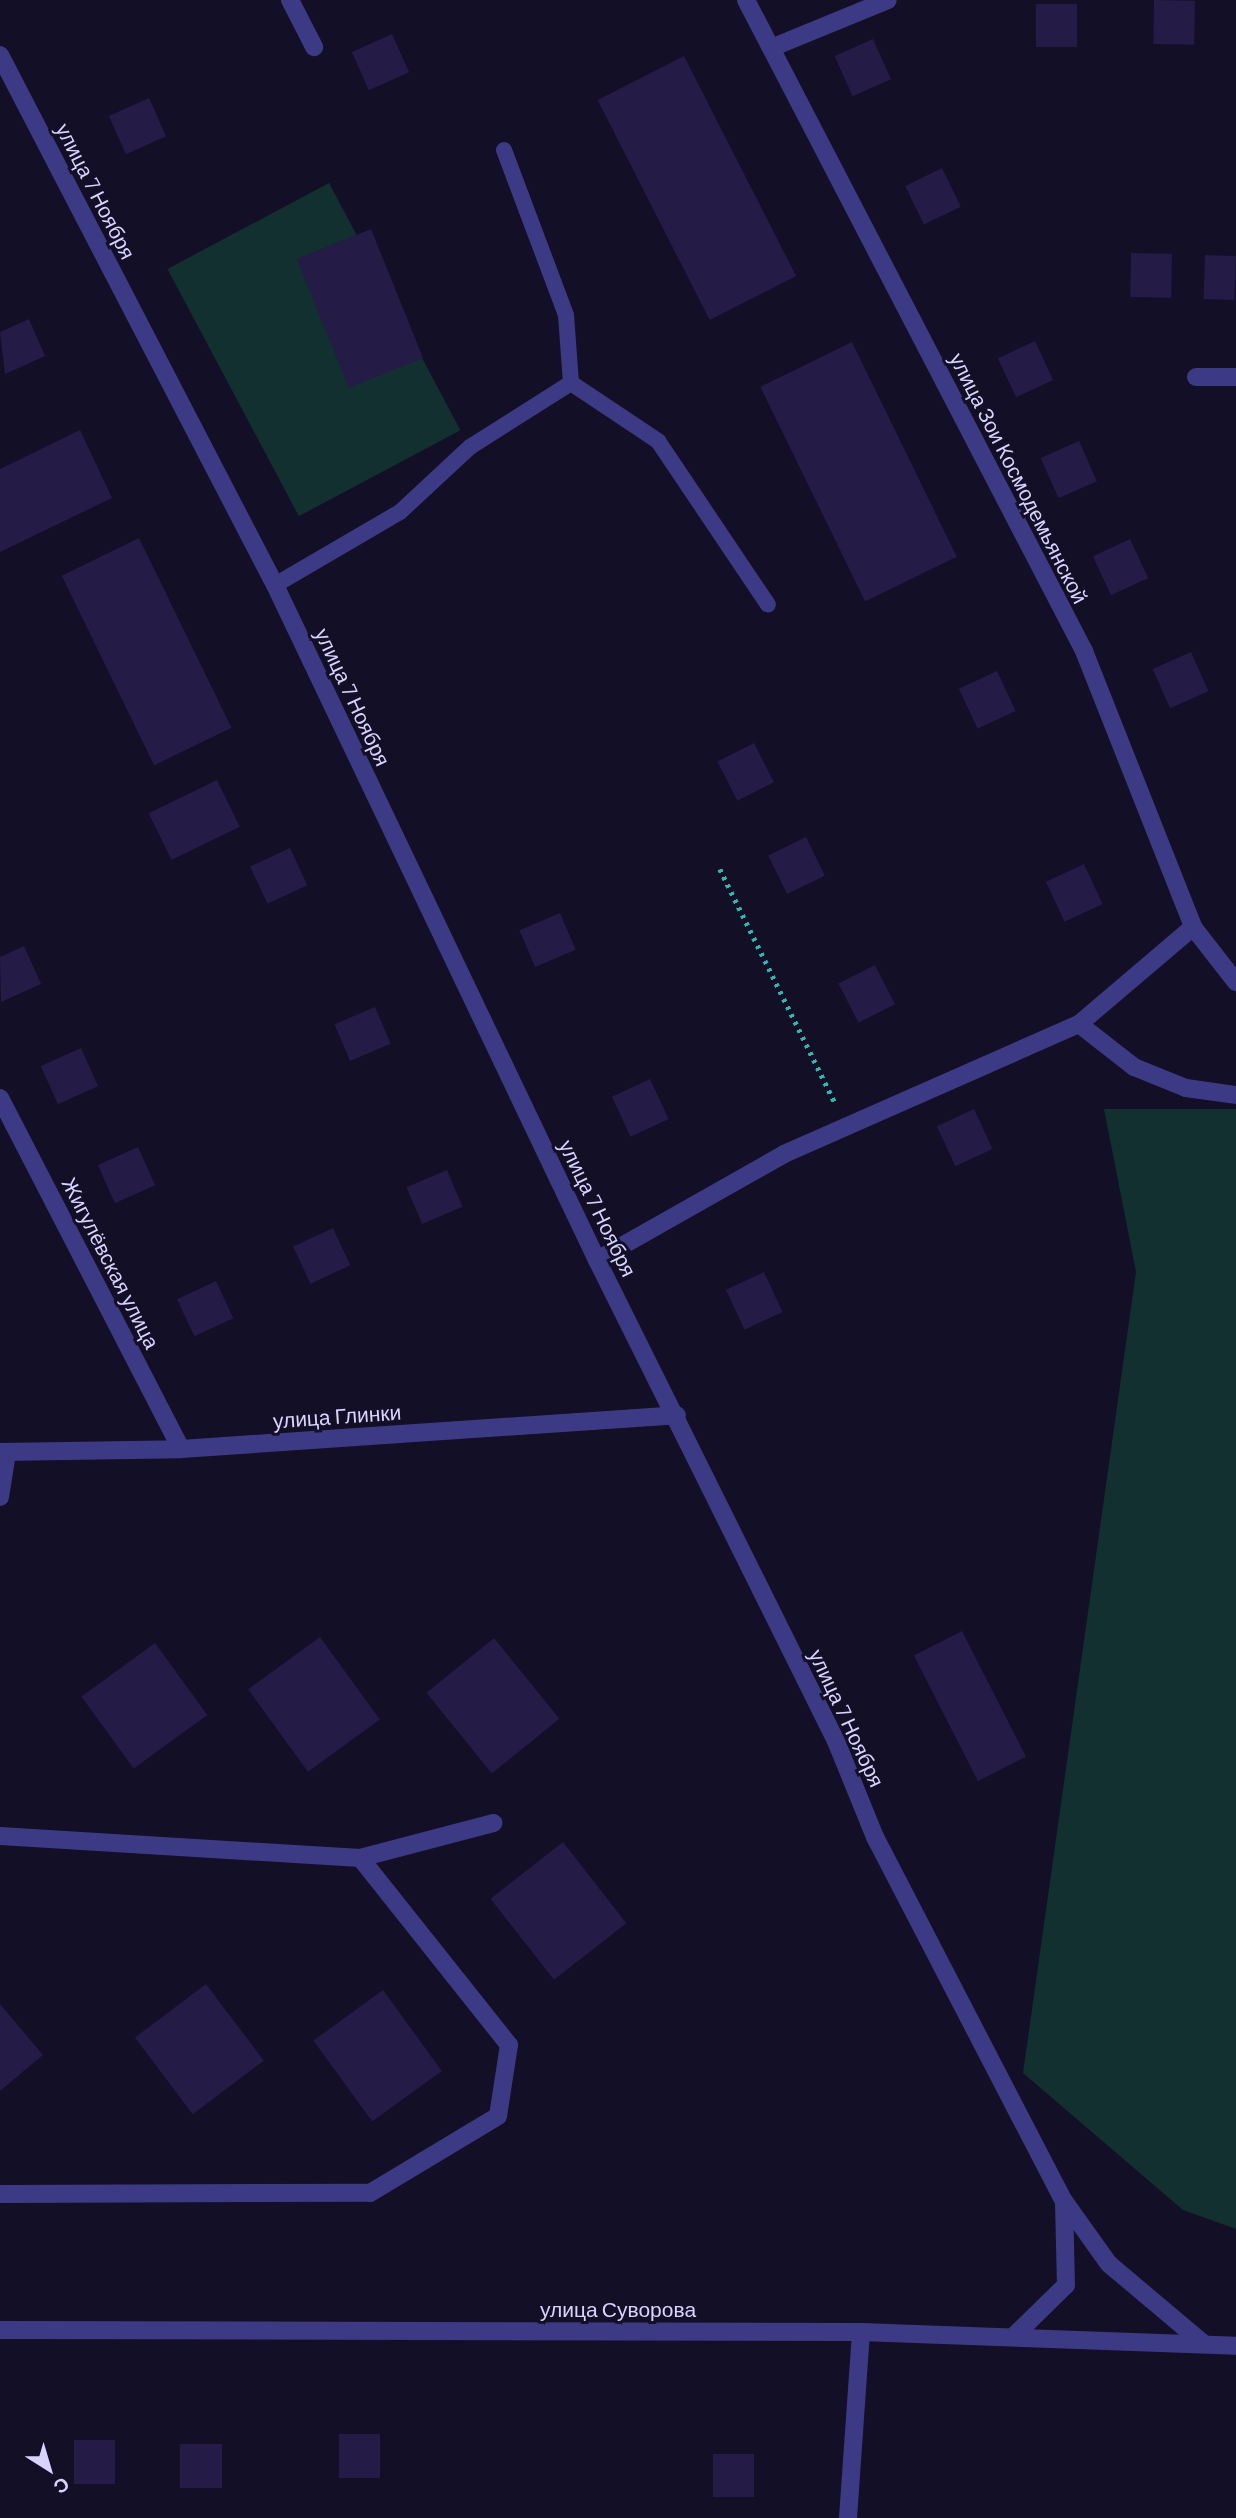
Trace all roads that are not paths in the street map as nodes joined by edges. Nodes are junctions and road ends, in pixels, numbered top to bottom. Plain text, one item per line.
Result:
1 (290, 0) edge
2 (746, 0) edge
3 (888, 0) edge
4 (314, 47) dead end
5 (771, 48) junction
6 (0, 55) edge
7 (504, 150) dead end
8 (1196, 377) dead end
9 (1236, 377) edge
10 (571, 383) junction
11 (275, 585) junction
12 (768, 605) dead end
13 (1194, 927) junction
14 (1236, 982) edge
15 (1079, 1024) junction
16 (1236, 1095) edge
17 (0, 1098) edge
18 (597, 1260) junction
19 (677, 1415) junction
20 (181, 1449) junction
21 (4, 1452) edge
22 (0, 1497) edge
23 (493, 1823) dead end
24 (0, 1836) edge
25 (360, 1857) junction
26 (0, 2194) edge
27 (1064, 2201) junction
28 (0, 2330) edge
29 (861, 2332) junction
30 (1015, 2335) junction
31 (1204, 2344) junction
32 (1236, 2346) edge
33 (848, 2518) edge

1 - 4 street
2 - 5 street, улица Зои Космодемьянской
3 - 5 street
5 - 13 street, улица Зои Космодемьянской
6 - 11 street, улица 7 Ноября
7 - 10 lane
8 - 9 street
10 - 11 lane
10 - 12 lane
11 - 18 street, улица 7 Ноября
13 - 14 street, улица Зои Космодемьянской
13 - 15 street
15 - 16 street
15 - 18 street
17 - 20 street, Жигулёвская улица
18 - 19 street, улица 7 Ноября
19 - 20 street, улица Глинки
19 - 27 street, улица 7 Ноября
20 - 21 street, улица Глинки
21 - 22 street
23 - 25 street
24 - 25 street
25 - 26 street
27 - 30 street
27 - 31 street, улица 7 Ноября
28 - 29 street, улица Суворова
29 - 30 street, улица Суворова
29 - 33 street
30 - 31 street, улица Суворова
31 - 32 street, улица Суворова

